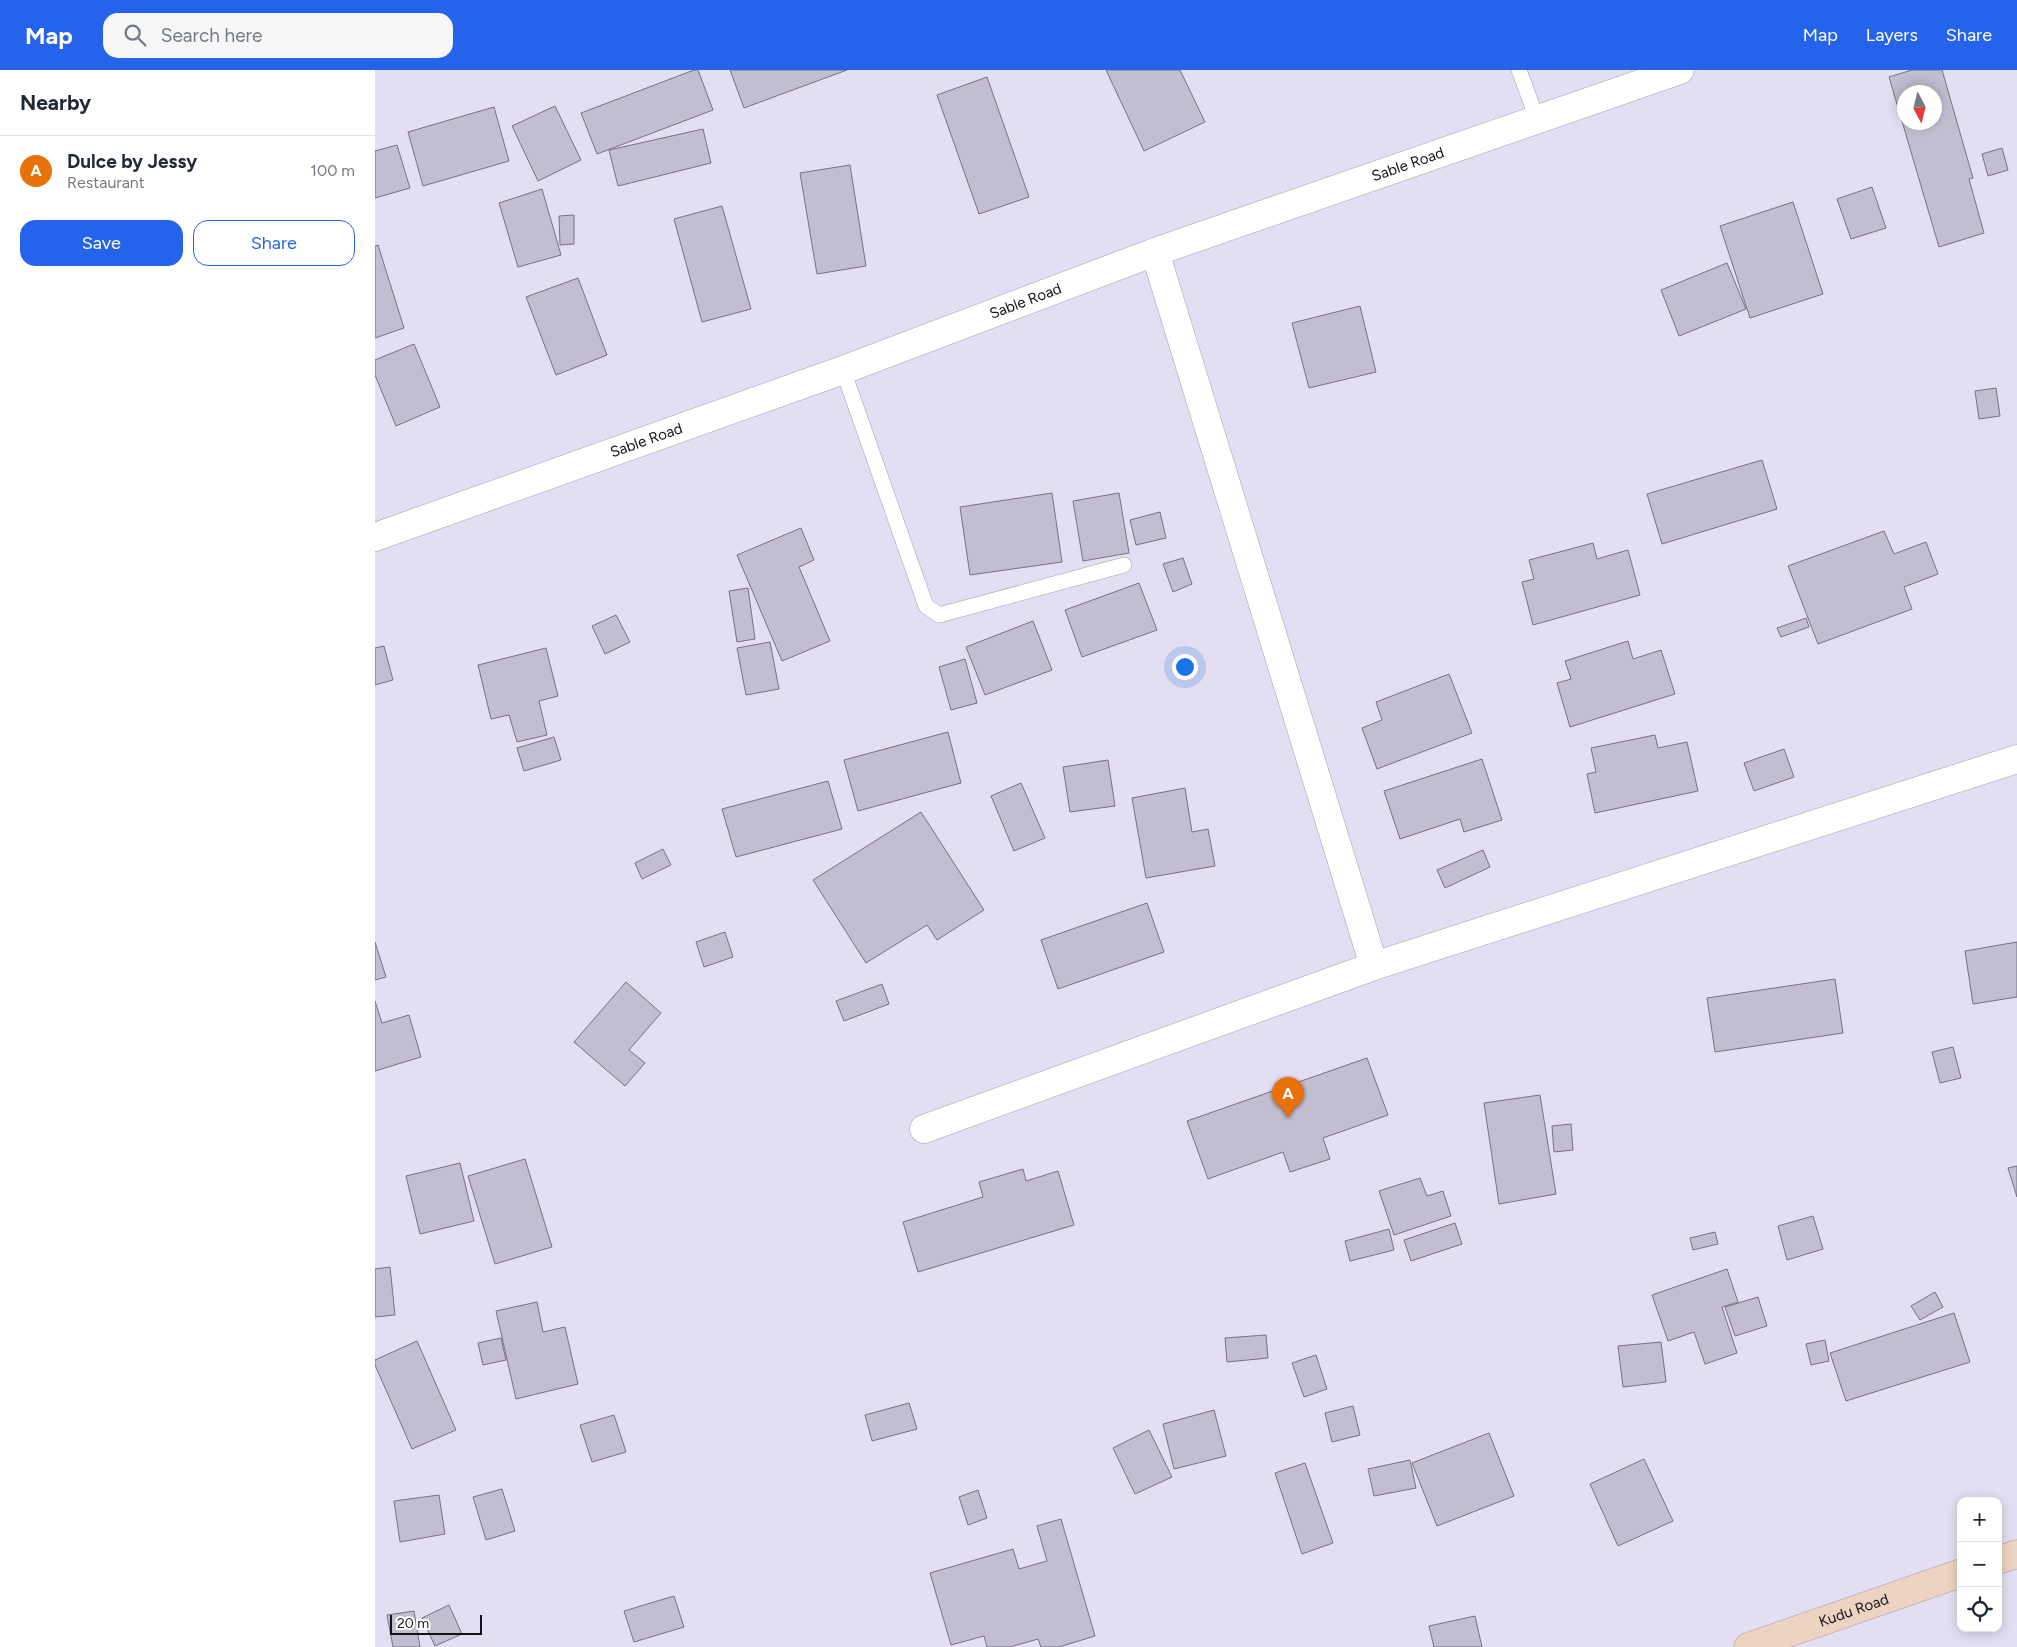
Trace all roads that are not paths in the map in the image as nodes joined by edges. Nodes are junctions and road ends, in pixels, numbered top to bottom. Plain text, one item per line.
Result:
1 (1519, 70) edge
2 (1674, 71) edge
3 (1537, 120) junction
4 (1155, 252) junction
5 (843, 370) junction
6 (375, 537) edge
7 (1124, 565) dead end
8 (2017, 759) edge
9 (1374, 966) junction
10 (924, 1129) dead end
11 (2017, 1554) edge
12 (2002, 1559) edge
13 (1957, 1574) edge
14 (1748, 1647) edge

1 - 3 lane
2 - 3 street, Sable Road
3 - 4 street, Sable Road
4 - 5 street, Sable Road
4 - 9 street
5 - 6 street, Sable Road
5 - 7 lane
8 - 9 street
9 - 10 street
11 - 12 street
13 - 14 street, Kudu Road

